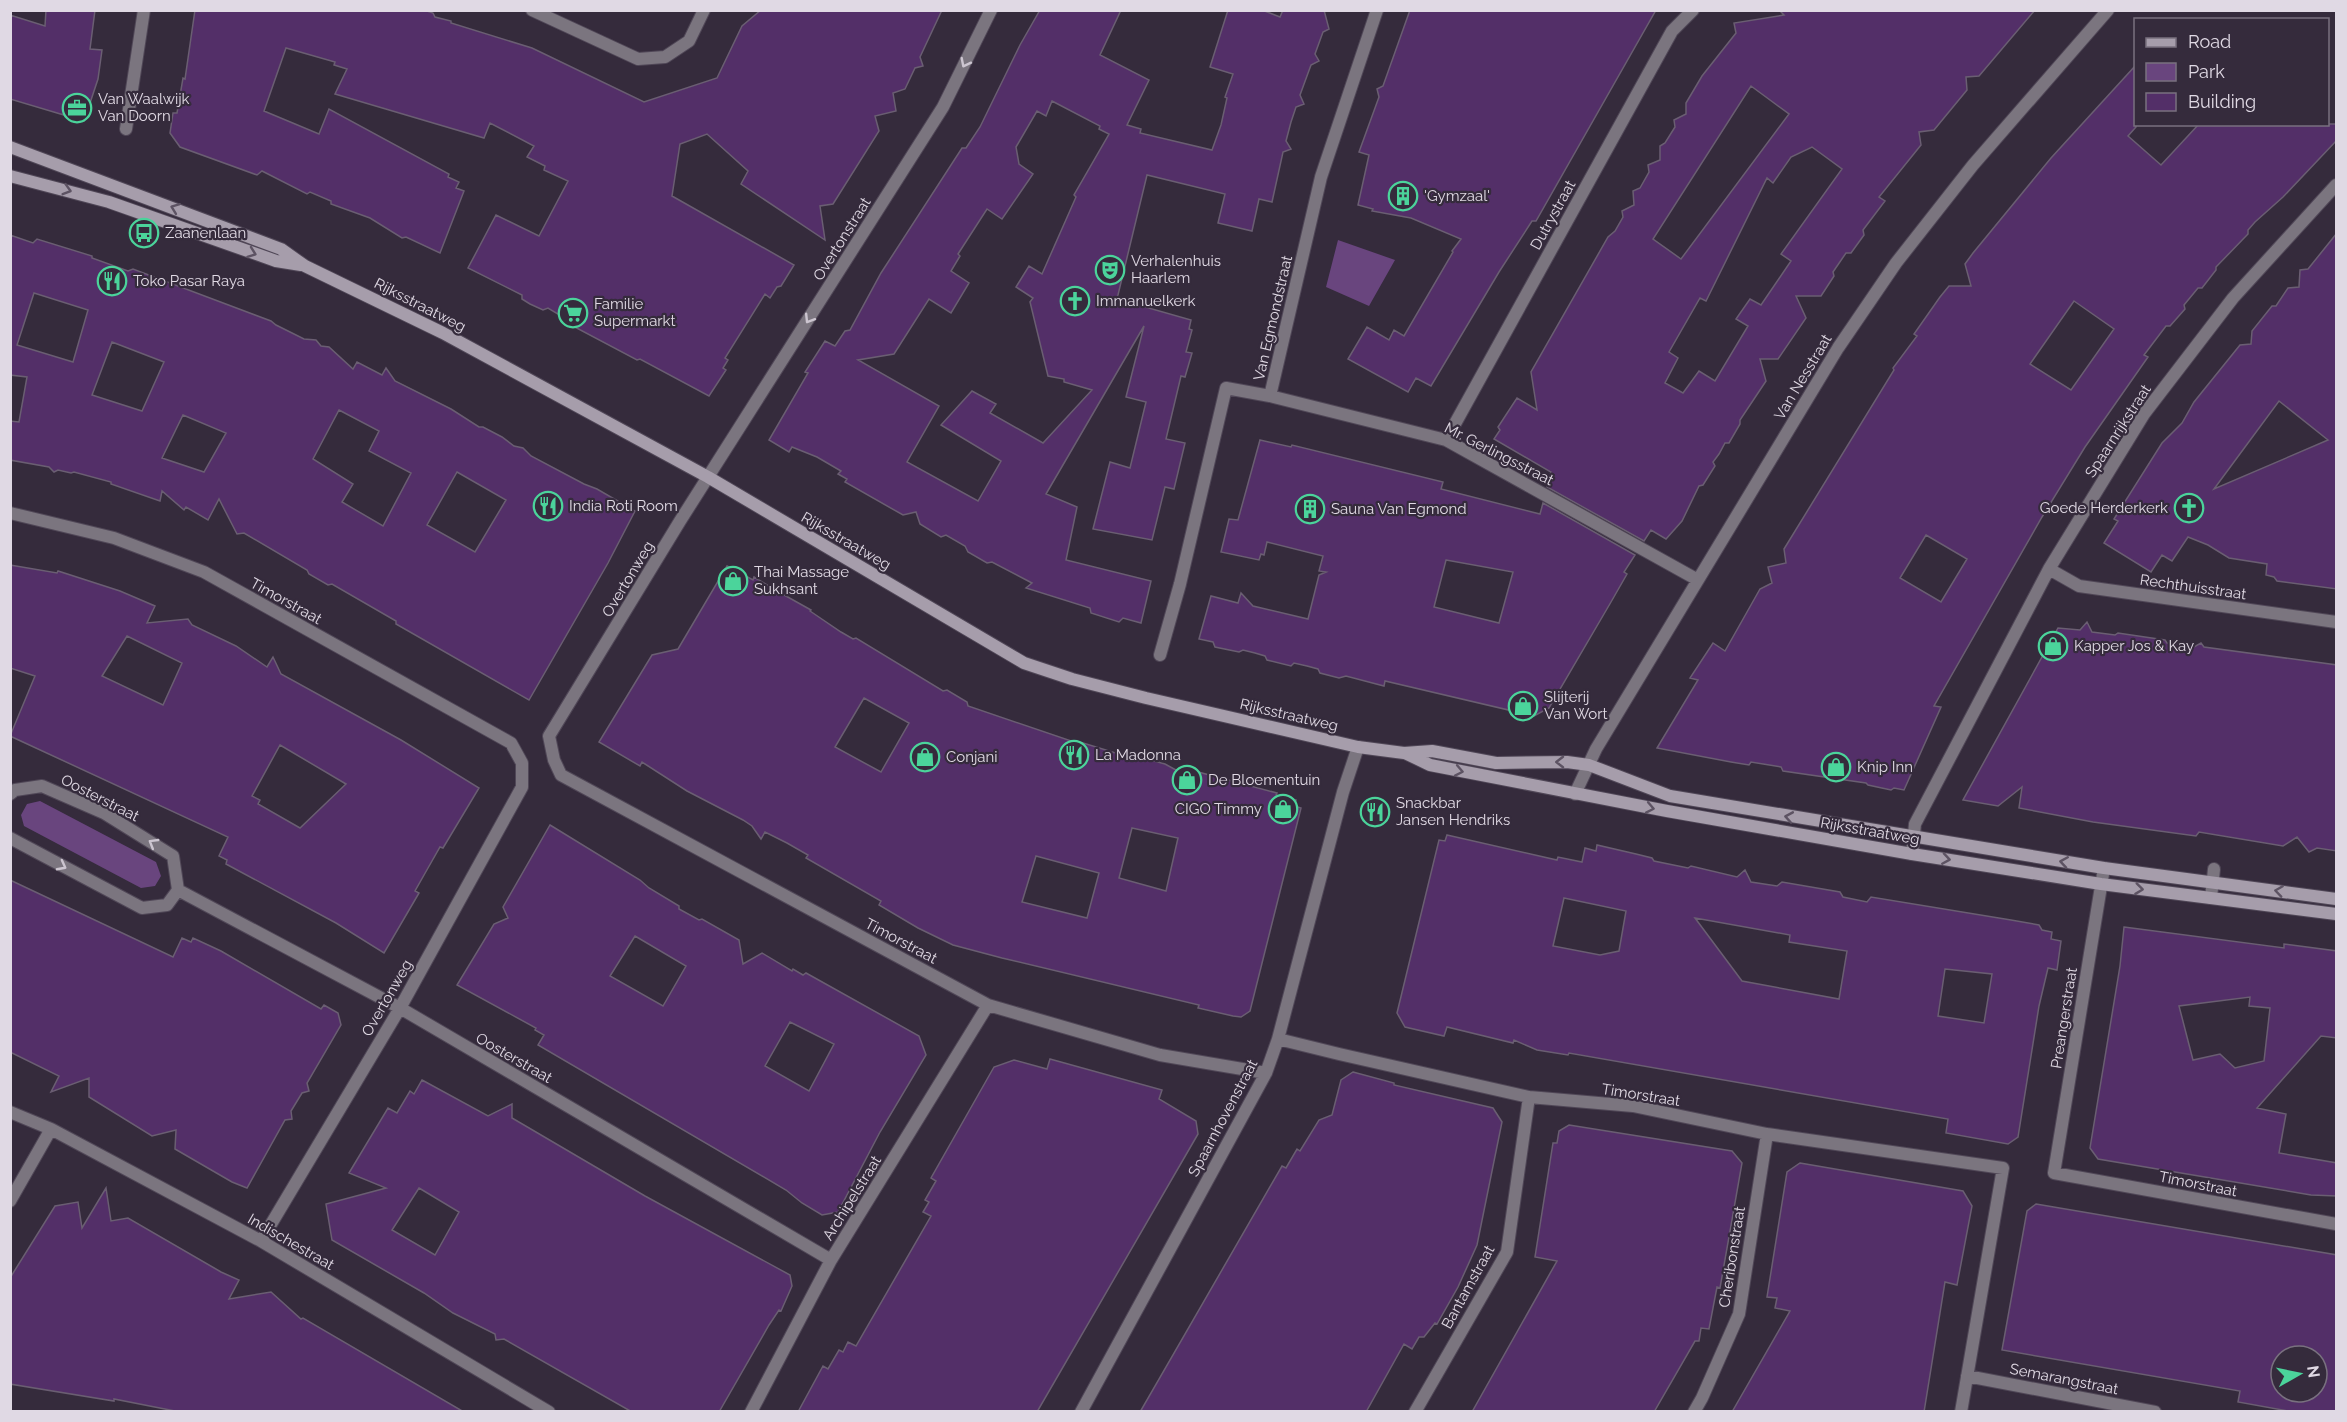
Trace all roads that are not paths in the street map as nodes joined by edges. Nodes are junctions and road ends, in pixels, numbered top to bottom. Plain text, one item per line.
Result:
1 (144, 10) edge
2 (532, 10) edge
3 (704, 10) edge
4 (991, 10) edge
5 (1377, 10) edge
6 (1693, 10) edge
7 (2108, 10) edge
8 (126, 129) dead end
9 (10, 147) edge
10 (10, 176) edge
11 (2337, 185) edge
12 (305, 266) junction
13 (1270, 396) junction
14 (1446, 440) junction
15 (708, 477) junction
16 (10, 513) edge
17 (2049, 569) junction
18 (1698, 579) junction
19 (2337, 622) edge
20 (1160, 655) dead end
21 (1358, 747) junction
22 (1404, 753) junction
23 (554, 760) joint
24 (522, 763) joint
25 (1589, 765) junction
26 (10, 794) edge
27 (1575, 794) junction
28 (10, 838) edge
29 (1914, 838) junction
30 (1912, 854) junction
31 (2104, 868) junction
32 (2214, 869) dead end
33 (2213, 882) junction
34 (2101, 884) junction
35 (178, 890) junction
36 (2211, 898) junction
37 (2337, 899) edge
38 (2337, 914) edge
39 (988, 1005) junction
40 (400, 1008) junction
41 (1278, 1039) junction
42 (1266, 1073) junction
43 (1529, 1097) junction
44 (10, 1112) edge
45 (51, 1129) junction
46 (1767, 1134) junction
47 (2054, 1173) joint
48 (10, 1202) edge
49 (2337, 1224) edge
50 (261, 1241) junction
51 (831, 1260) junction
52 (1967, 1376) junction
53 (549, 1412) edge
54 (751, 1412) edge
55 (1081, 1412) edge
56 (1415, 1412) edge
57 (1694, 1412) edge
58 (1961, 1412) edge
59 (2155, 1412) edge

1 - 8 street
2 - 3 street
4 -> 15 street, Overtonstraat
5 - 13 street, Van Egmondstraat
6 - 14 street, Dutrystraat
7 - 18 street, Van Nesstraat
12 -> 9 main road, Rijksstraatweg
10 -> 12 main road, Rijksstraatweg
11 - 17 street, Spaarnrijkstraat
12 - 15 main road, Rijksstraatweg
13 - 14 street, Mr. Gerlingsstraat
13 - 20 street, Van Egmondstraat
14 - 18 street, Mr. Gerlingsstraat
15 - 21 main road, Rijksstraatweg
15 - 23 street, Overtonweg
16 - 24 street, Timorstraat
17 - 19 street, Rechthuisstraat
17 - 29 street, Spaarnrijkstraat
18 - 25 street, Van Nesstraat
21 - 22 main road, Rijksstraatweg
21 - 41 street, Spaarnhovenstraat
25 -> 22 main road, Rijksstraatweg
22 -> 27 main road, Rijksstraatweg
23 - 39 street, Timorstraat
24 - 40 street, Overtonweg
25 - 27 street, Van Nesstraat
29 -> 25 main road, Rijksstraatweg
35 -> 26 street, Oosterstraat
27 -> 30 main road, Rijksstraatweg
28 -> 35 street
29 - 30 street, Spaarnrijkstraat
31 -> 29 main road, Rijksstraatweg
30 -> 34 main road, Rijksstraatweg
31 - 33 main road, Rijksstraatweg
31 - 34 street, Preangerstraat
32 - 33 street
33 - 36 street
37 -> 33 main road, Rijksstraatweg
34 -> 36 main road, Rijksstraatweg
34 - 47 street, Preangerstraat
35 - 40 street, Oosterstraat
36 - 38 main road, Rijksstraatweg
39 - 42 street, Timorstraat
39 - 51 street, Archipelstraat
40 - 50 street, Overtonweg
40 - 51 street, Oosterstraat
41 - 42 street, Spaarnhovenstraat
41 - 43 street, Timorstraat
42 - 55 street, Spaarnhovenstraat
43 - 46 street, Timorstraat
43 - 56 street, Bantamstraat
44 - 45 street, Indischestraat
45 - 48 street
45 - 50 street, Indischestraat
46 - 52 street, Timorstraat
46 - 57 street, Cheribonstraat
47 - 49 street, Timorstraat
50 - 53 street, Indischestraat
51 - 54 street, Archipelstraat
52 - 58 street
52 - 59 street, Semarangstraat

